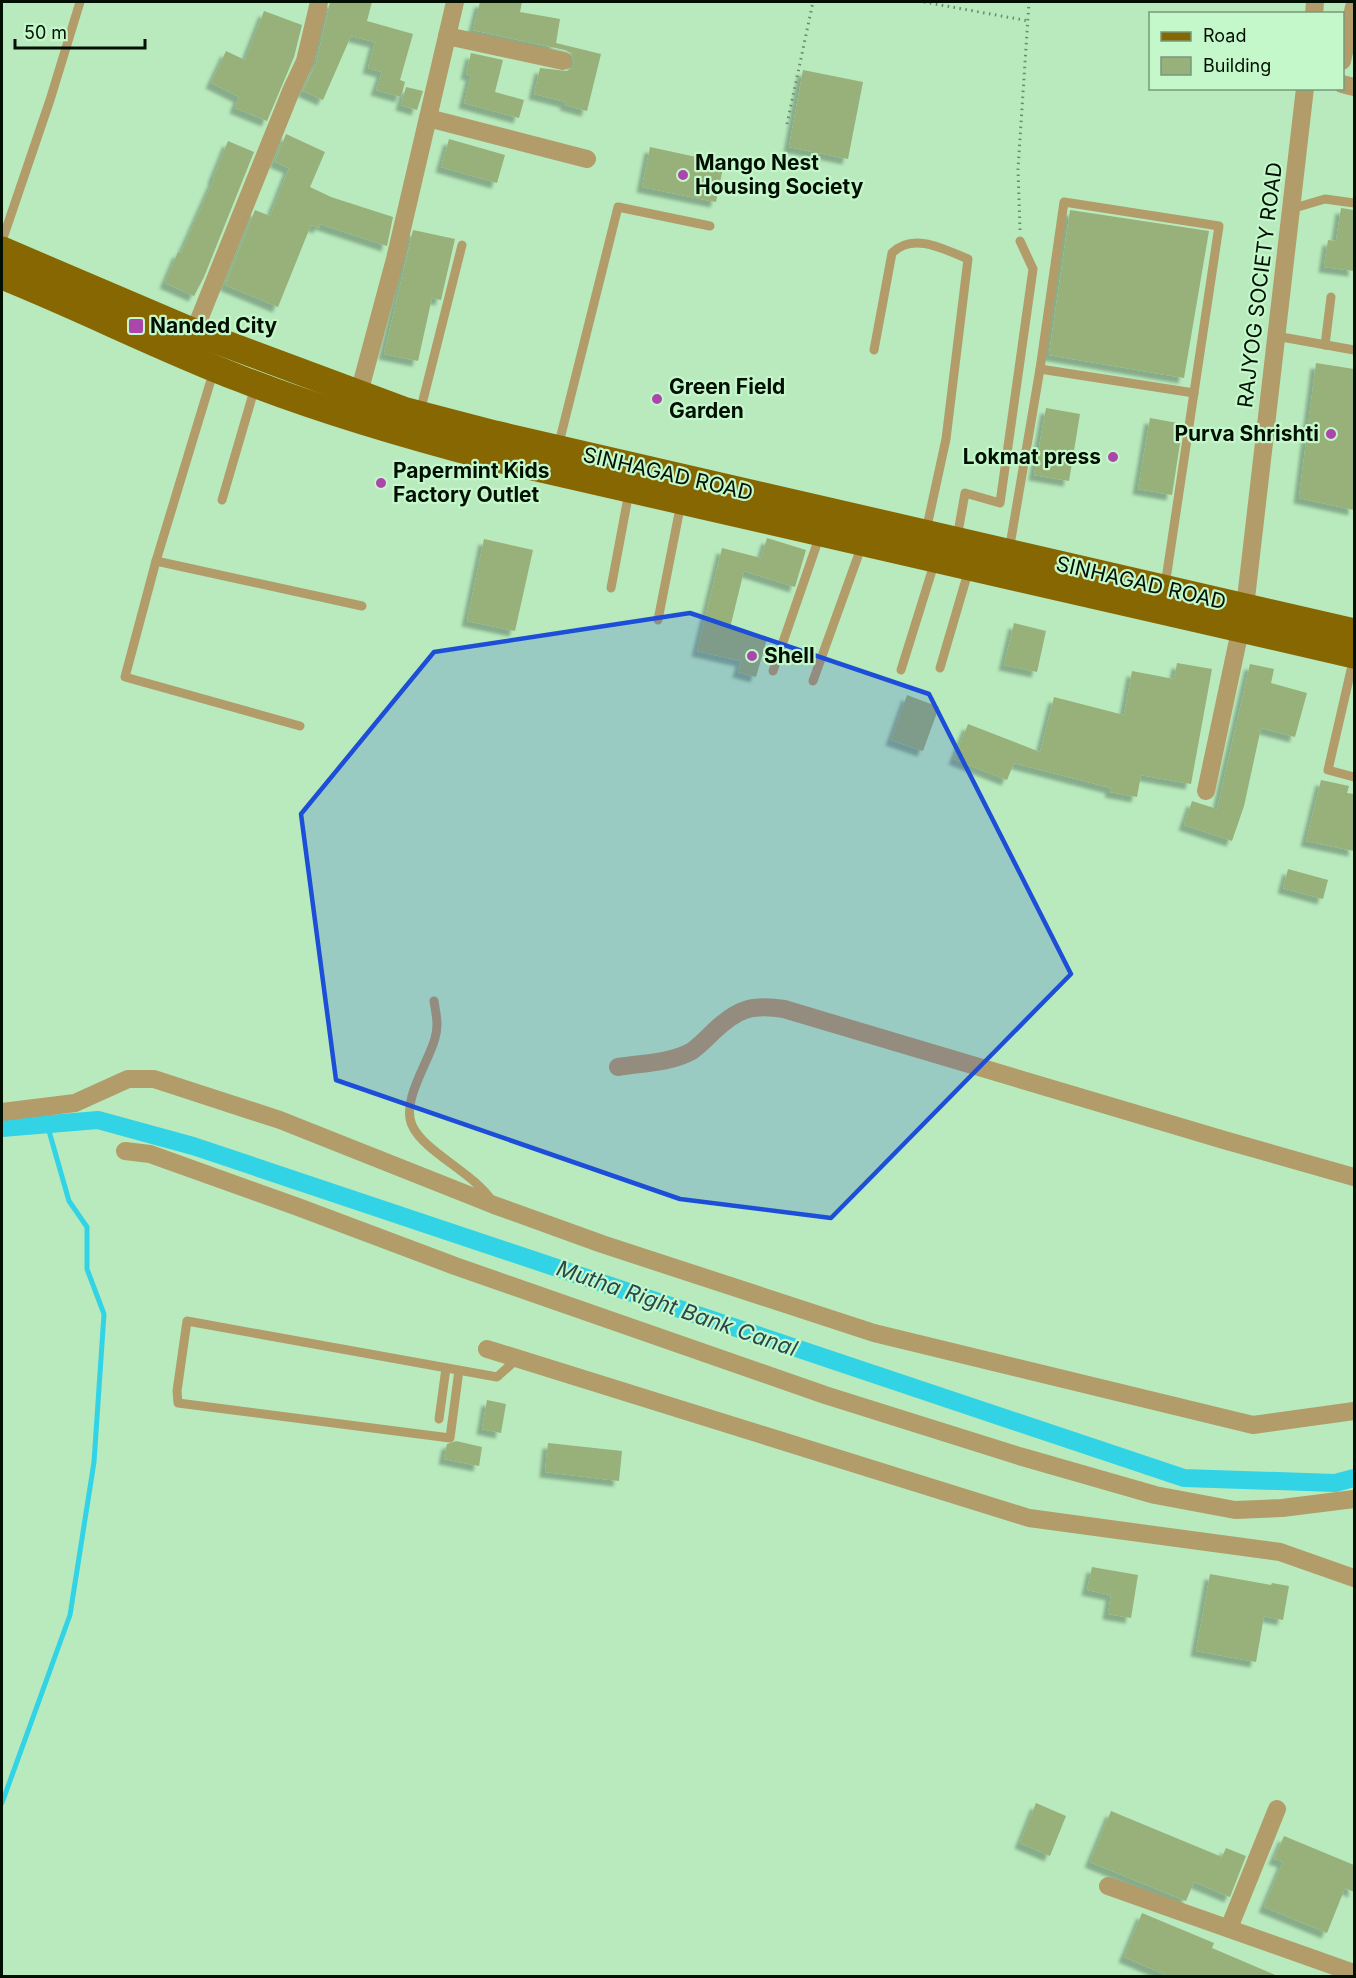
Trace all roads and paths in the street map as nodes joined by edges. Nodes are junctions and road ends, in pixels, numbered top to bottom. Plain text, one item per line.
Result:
1 (80, 2) edge
2 (319, 2) edge
3 (455, 2) edge
4 (813, 2) edge
5 (924, 2) edge
6 (1029, 2) edge
7 (1354, 7) edge
8 (1029, 21) junction
9 (447, 36) junction
10 (1344, 52) edge
11 (563, 61) dead end
12 (1305, 90) edge
13 (428, 118) junction
14 (787, 124) dead end
15 (587, 159) dead end
16 (1354, 203) edge
17 (1291, 209) junction
18 (710, 226) dead end
19 (2, 241) edge
20 (1020, 241) joint
21 (462, 245) dead end
22 (2, 250) edge
23 (2, 276) edge
24 (58, 287) junction
25 (1331, 297) dead end
26 (194, 332) junction
27 (1276, 336) junction
28 (1324, 345) junction
29 (874, 350) dead end
30 (1354, 350) edge
31 (214, 368) junction
32 (1040, 369) junction
33 (256, 385) junction
34 (358, 393) junction
35 (1194, 393) junction
36 (420, 415) junction
37 (492, 446) junction
38 (558, 449) junction
39 (630, 489) junction
40 (222, 500) dead end
41 (681, 501) junction
42 (821, 533) junction
43 (926, 534) junction
44 (862, 542) junction
45 (1009, 553) junction
46 (954, 557) junction
47 (156, 561) junction
48 (611, 588) dead end
49 (1165, 589) junction
50 (362, 606) dead end
51 (1243, 618) junction
52 (658, 621) dead end
53 (1354, 639) edge
54 (940, 668) dead end
55 (901, 670) dead end
56 (773, 671) dead end
57 (813, 681) dead end
58 (300, 726) dead end
59 (1354, 777) edge
60 (1206, 791) dead end
61 (434, 1001) dead end
62 (618, 1067) dead end
63 (3, 1112) edge
64 (125, 1151) dead end
65 (1354, 1177) edge
66 (494, 1205) junction
67 (487, 1349) dead end
68 (517, 1359) junction
69 (446, 1368) junction
70 (459, 1370) junction
71 (1354, 1411) edge
72 (439, 1419) dead end
73 (1354, 1499) edge
74 (1354, 1578) edge
75 (1277, 1809) dead end
76 (1108, 1886) dead end
77 (1229, 1928) junction
78 (1354, 1973) edge

1 - 19 lane
2 - 26 street
3 - 9 street
4 - 14 path
5 - 8 path
6 - 8 path
7 - 10 street
8 - 20 path
9 - 11 street
9 - 13 street
12 - 17 street, RAJYOG SOCIETY ROAD
13 - 15 street
13 - 34 street
16 - 17 lane
17 - 27 street, RAJYOG SOCIETY ROAD
18 - 38 lane
20 - 46 lane
21 - 36 lane
22 - 24 main road, SINHAGAD ROAD
23 - 24 main road, SINHAGAD ROAD
24 - 26 main road, SINHAGAD ROAD
24 - 31 main road, SINHAGAD ROAD
25 - 28 lane
26 - 34 main road, SINHAGAD ROAD
27 - 28 lane
27 - 51 street, RAJYOG SOCIETY ROAD
28 - 30 lane
29 - 43 lane
31 - 33 main road, SINHAGAD ROAD
31 - 47 lane
32 - 35 lane
32 - 35 lane
32 - 45 lane
33 - 37 main road, SINHAGAD ROAD
33 - 40 lane
34 - 36 main road, SINHAGAD ROAD
35 - 49 lane
36 - 37 main road, SINHAGAD ROAD
37 - 38 main road, SINHAGAD ROAD
37 - 39 main road, SINHAGAD ROAD
38 - 43 main road, SINHAGAD ROAD
39 - 41 main road, SINHAGAD ROAD
39 - 48 lane
41 - 42 main road, SINHAGAD ROAD
41 - 52 lane
42 - 44 main road, SINHAGAD ROAD
42 - 56 lane
43 - 46 main road, SINHAGAD ROAD
44 - 46 main road, SINHAGAD ROAD
44 - 57 lane
45 - 46 main road, SINHAGAD ROAD
45 - 49 main road, SINHAGAD ROAD
46 - 51 main road, SINHAGAD ROAD
46 - 54 lane
46 - 55 lane
47 - 50 lane
47 - 58 lane
49 - 51 main road, SINHAGAD ROAD
51 - 53 main road, SINHAGAD ROAD
51 - 60 street, RAJYOG SOCIETY ROAD
53 - 59 lane
61 - 66 lane
62 - 65 street
63 - 66 street
64 - 73 street
66 - 71 street
67 - 68 street
68 - 70 lane
68 - 74 street
69 - 70 lane
69 - 70 lane
69 - 72 lane
75 - 77 street
76 - 77 street
77 - 78 street

